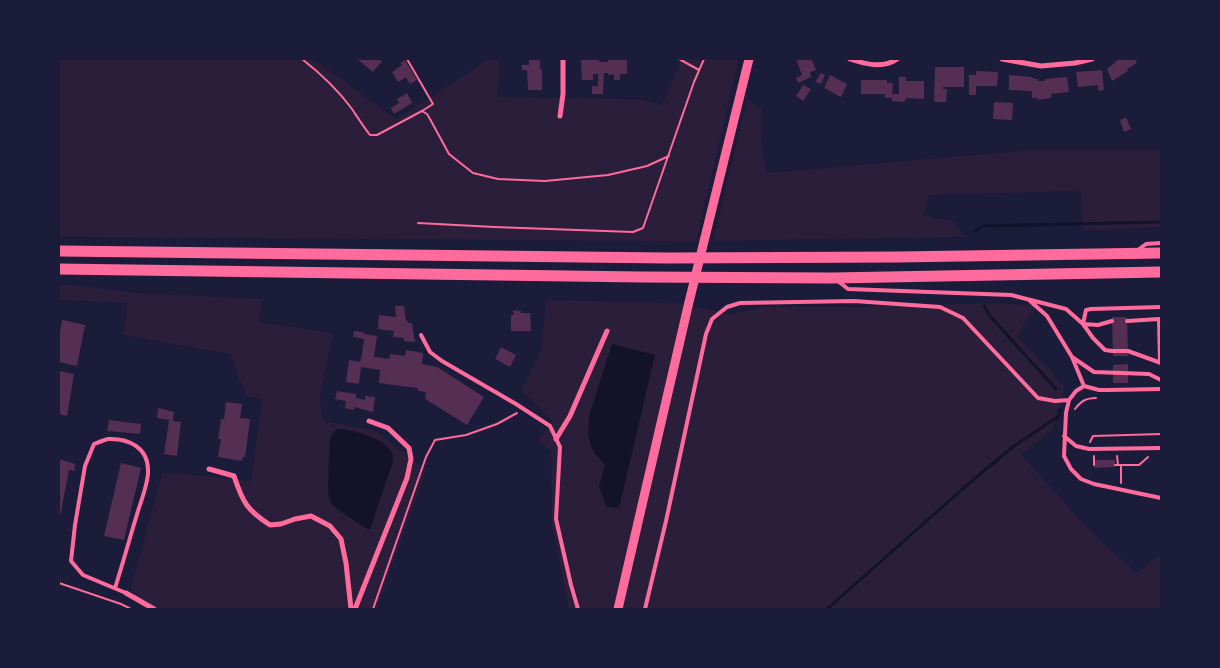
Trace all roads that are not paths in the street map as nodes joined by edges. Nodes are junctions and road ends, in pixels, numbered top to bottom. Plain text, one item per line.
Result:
1 (563, 59) edge
2 (749, 59) edge
3 (850, 59) edge
4 (897, 59) edge
5 (1002, 59) edge
6 (1092, 59) edge
7 (560, 116) dead end
8 (1161, 243) edge
9 (59, 251) edge
10 (1134, 253) junction
11 (1161, 253) edge
12 (59, 269) edge
13 (1161, 272) edge
14 (832, 278) junction
15 (1028, 298) junction
16 (1161, 307) edge
17 (1112, 321) dead end
18 (1127, 321) dead end
19 (1083, 324) junction
20 (608, 331) dead end
21 (421, 335) dead end
22 (1072, 357) junction
23 (1160, 362) edge
24 (1161, 380) edge
25 (1084, 386) junction
26 (1161, 389) edge
27 (1069, 400) junction
28 (369, 421) dead end
29 (1064, 436) junction
30 (556, 439) junction
31 (1161, 448) edge
32 (209, 469) dead end
33 (1161, 498) edge
34 (115, 588) junction
35 (126, 593) joint
36 (154, 609) edge
37 (351, 609) edge
38 (355, 609) edge
39 (578, 609) edge
40 (618, 609) edge
41 (645, 609) edge

1 - 7 street
2 - 40 street
3 - 4 street
5 - 6 street
8 - 10 lane
9 - 10 highway
10 - 11 highway
12 - 14 highway
13 - 14 highway
14 - 15 lane
15 - 19 lane
15 - 22 lane
16 - 19 lane
17 - 19 lane
18 - 23 lane
19 - 23 lane
20 - 30 street
21 - 30 lane
22 - 24 lane
22 - 25 lane
25 - 26 lane
25 - 27 lane
27 - 29 lane
27 - 41 lane
28 - 38 street
29 - 31 lane
29 - 33 lane
30 - 39 lane
32 - 37 street
34 - 34 lane
34 - 35 lane
35 - 36 street

